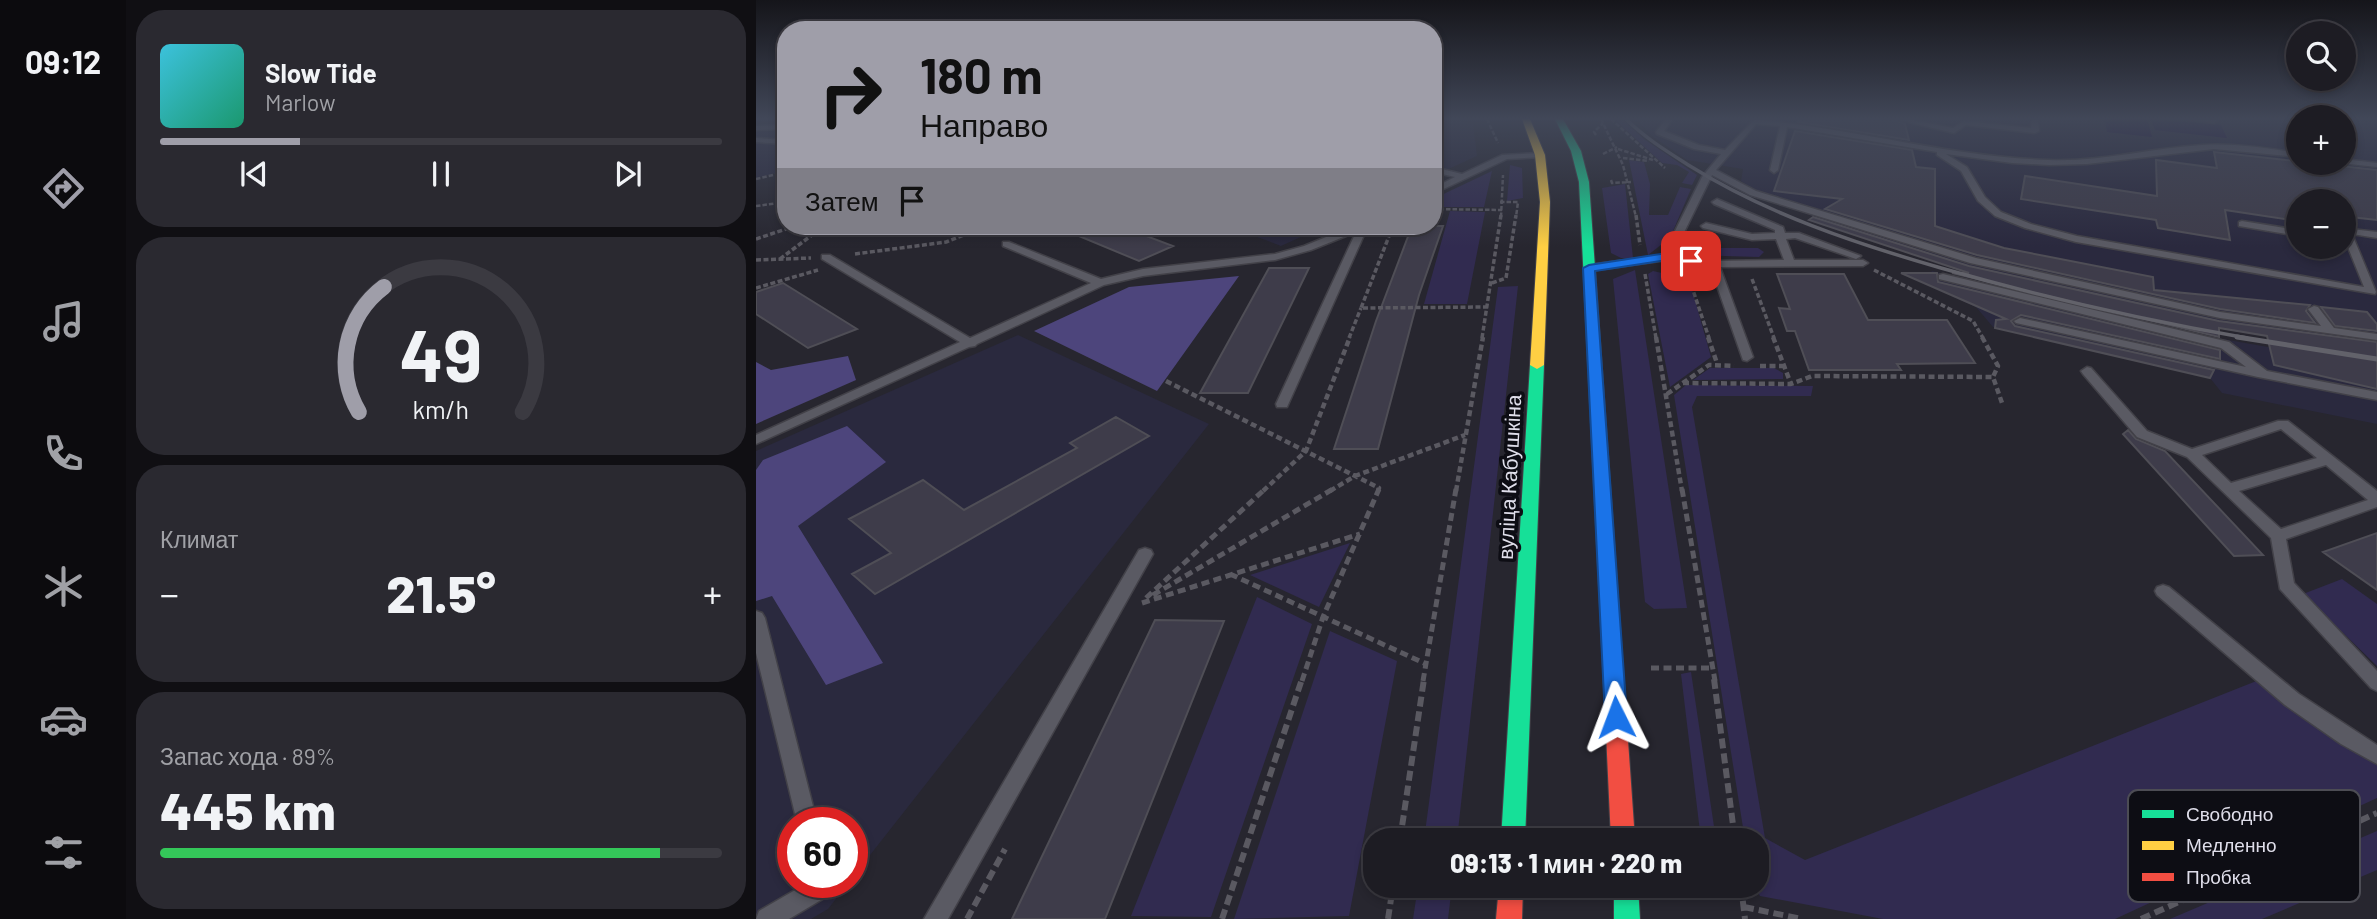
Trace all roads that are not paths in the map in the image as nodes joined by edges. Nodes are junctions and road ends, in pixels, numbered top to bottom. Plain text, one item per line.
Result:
1 (1495, 162) edge
2 (1541, 162) edge
3 (1579, 162) edge
4 (1719, 162) edge
5 (1776, 162) edge
6 (1953, 162) edge
7 (2037, 162) edge
8 (2081, 162) edge
9 (2356, 163) edge
10 (2377, 165) edge
11 (1774, 170) dead end
12 (1442, 171) edge
13 (1711, 171) junction
14 (1463, 177) junction
15 (1442, 187) edge
16 (1717, 202) dead end
17 (2242, 224) dead end
18 (1706, 226) dead end
19 (2286, 231) edge
20 (2356, 232) edge
21 (1342, 235) edge
22 (1357, 235) edge
23 (2377, 235) edge
24 (1780, 236) junction
25 (1006, 244) dead end
26 (826, 257) road end
27 (1667, 257) junction
28 (2356, 259) edge
29 (1790, 263) junction
30 (1714, 264) junction
31 (1589, 268) junction
32 (1943, 277) dead end
33 (1100, 283) junction
34 (2374, 294) edge
35 (2314, 309) dead end
36 (2020, 321) dead end
37 (2331, 331) junction
38 (2377, 337) edge
39 (971, 344) junction
40 (1746, 362) road end
41 (2087, 371) dead end
42 (2263, 374) junction
43 (2377, 396) edge
44 (1282, 404) dead end
45 (756, 440) edge
46 (2192, 454) junction
47 (2328, 460) junction
48 (2228, 488) junction
49 (2377, 500) edge
50 (2278, 536) junction
51 (1145, 554) dead end
52 (2163, 590) dead end
53 (756, 618) edge
54 (2377, 683) edge
55 (2377, 755) edge
56 (803, 807) edge
57 (1514, 828) edge
58 (1622, 828) edge
59 (803, 898) edge
60 (1510, 898) edge
61 (1626, 898) edge
62 (767, 919) edge
63 (935, 919) edge
64 (1509, 919) edge
65 (1627, 919) edge

1 - 14 lane
2 - 57 main road, вуліца Кабушкіна
3 - 31 main road
4 - 13 lane
5 - 11 lane
6 - 34 lane
7 - 8 lane
9 - 10 lane
12 - 14 lane
13 - 27 lane
13 - 37 lane
14 - 15 lane
16 - 24 lane
17 - 19 lane
18 - 24 lane
20 - 23 lane
21 - 33 lane
22 - 44 lane
24 - 29 lane
24 - 29 lane
25 - 33 lane
26 - 39 lane
27 - 30 lane
27 - 31 lane
28 - 34 lane
29 - 30 lane
30 - 40 lane
31 - 58 main road
32 - 42 lane
33 - 39 lane
35 - 37 lane
36 - 42 lane
37 - 38 lane
39 - 45 lane
41 - 46 lane
42 - 43 lane
46 - 47 lane
46 - 48 lane
47 - 48 lane
47 - 49 lane
48 - 50 lane
49 - 50 lane
50 - 54 lane
51 - 63 lane
52 - 55 lane
53 - 56 lane
59 - 62 lane
60 - 64 main road
61 - 65 main road

